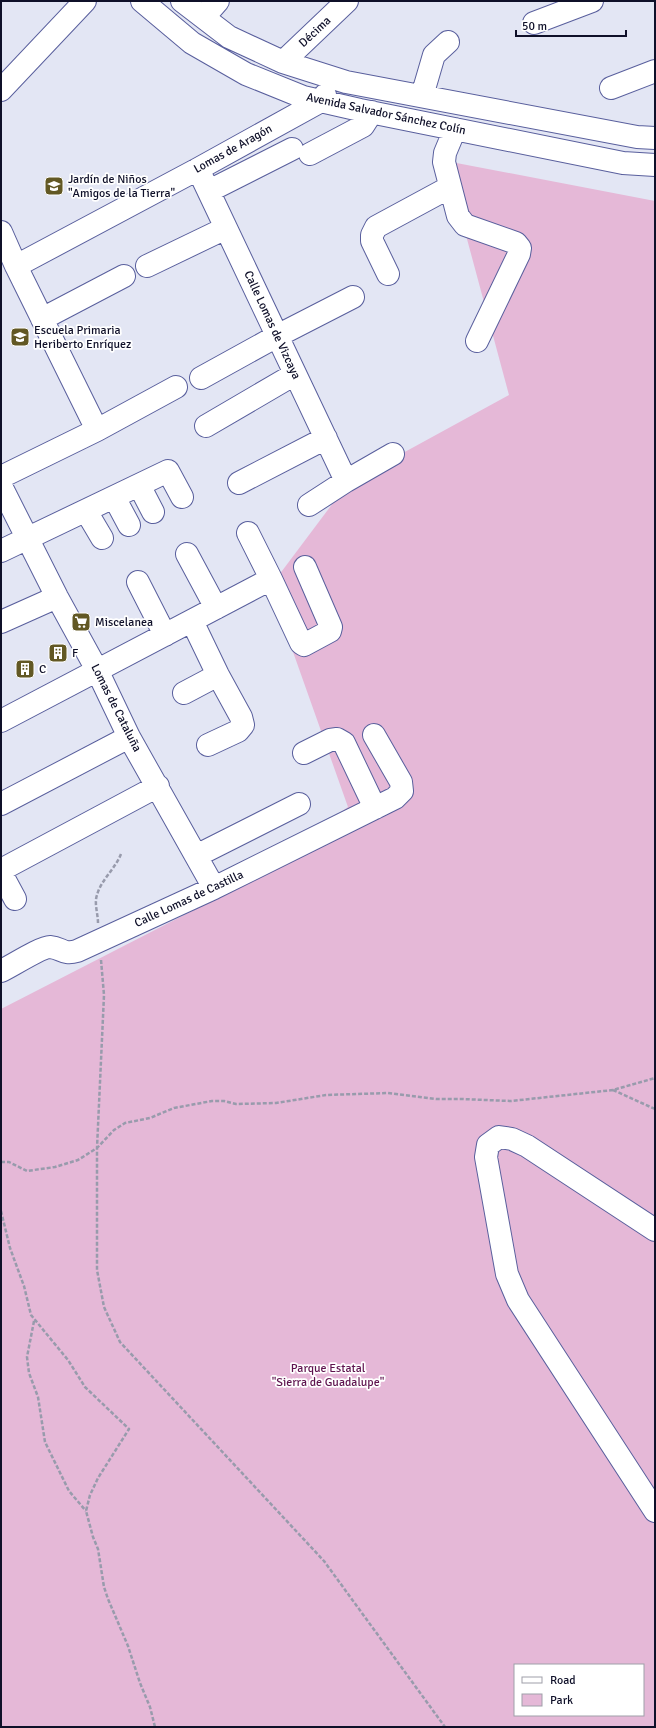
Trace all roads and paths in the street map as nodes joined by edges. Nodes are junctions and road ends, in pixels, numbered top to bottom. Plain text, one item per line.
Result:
1 (85, 1) edge
2 (142, 1) edge
3 (182, 1) edge
4 (347, 1) edge
5 (592, 1) edge
6 (211, 9) edge
7 (534, 24) dead end
8 (448, 42) dead end
9 (283, 62) junction
10 (655, 71) edge
11 (335, 78) junction
12 (611, 88) dead end
13 (1, 90) edge
14 (422, 96) junction
15 (321, 101) junction
16 (501, 111) junction
17 (372, 112) junction
18 (454, 129) junction
19 (495, 137) junction
20 (655, 138) edge
21 (655, 165) edge
22 (198, 169) junction
23 (450, 187) junction
24 (208, 191) junction
25 (226, 228) junction
26 (1, 232) edge
27 (16, 266) junction
28 (147, 266) dead end
29 (388, 274) dead end
30 (124, 276) dead end
31 (353, 297) dead end
32 (42, 319) junction
33 (277, 336) junction
34 (477, 341) dead end
35 (296, 374) junction
36 (201, 378) dead end
37 (176, 387) dead end
38 (206, 426) dead end
39 (97, 430) junction
40 (326, 438) junction
41 (394, 454) dead end
42 (1, 477) edge
43 (346, 481) junction
44 (239, 483) dead end
45 (139, 485) junction
46 (1, 486) edge
47 (114, 497) junction
48 (182, 497) dead end
49 (309, 505) dead end
50 (86, 511) junction
51 (153, 512) dead end
52 (129, 524) dead end
53 (248, 533) dead end
54 (102, 538) dead end
55 (28, 539) junction
56 (1, 551) edge
57 (187, 554) dead end
58 (305, 567) dead end
59 (271, 579) junction
60 (138, 582) dead end
61 (57, 597) junction
62 (216, 608) junction
63 (192, 621) junction
64 (1, 622) edge
65 (165, 635) junction
66 (97, 670) junction
67 (218, 675) junction
68 (184, 693) dead end
69 (1, 721) edge
70 (374, 734) dead end
71 (129, 737) junction
72 (208, 745) dead end
73 (304, 753) dead end
74 (158, 786) junction
75 (1, 804) edge
76 (299, 804) dead end
77 (375, 808) junction
78 (121, 854) dead end
79 (196, 856) junction
80 (1, 870) edge
81 (1, 873) edge
82 (214, 888) junction
83 (15, 899) dead end
84 (99, 941) junction
85 (1, 971) edge
86 (655, 1078) edge
87 (613, 1090) junction
88 (655, 1109) edge
89 (97, 1148) junction
90 (1, 1162) edge
91 (1, 1211) edge
92 (655, 1230) edge
93 (34, 1321) junction
94 (86, 1511) junction
95 (655, 1511) edge
96 (155, 1727) edge
97 (445, 1727) edge

1 - 13 street
2 - 15 street, Avenida Salvador Sánchez Colín
3 - 6 street, Avenida Salvador Sánchez Colín
4 - 9 street, Décima
5 - 7 street
6 - 9 street, Avenida Salvador Sánchez Colín
8 - 14 street
9 - 11 street, Avenida Salvador Sánchez Colín
10 - 12 street
11 - 14 street, Avenida Salvador Sánchez Colín
11 - 15 street, Lomas de Aragón
14 - 16 street, Avenida Salvador Sánchez Colín
15 - 17 street, Avenida Salvador Sánchez Colín
15 - 22 street, Lomas de Aragón
16 - 19 street
16 - 20 street, Avenida Salvador Sánchez Colín
17 - 18 street, Avenida Salvador Sánchez Colín
17 - 24 street
18 - 19 street, Avenida Salvador Sánchez Colín
18 - 23 street
19 - 21 street, Avenida Salvador Sánchez Colín
22 - 24 street, Calle Lomas de Vizcaya
22 - 27 street, Lomas de Aragón
23 - 29 street
23 - 34 street
24 - 25 street, Calle Lomas de Vizcaya
25 - 28 street
25 - 33 street, Calle Lomas de Vizcaya
26 - 27 street
27 - 32 street
30 - 32 street
31 - 33 street
32 - 39 street
33 - 35 street, Calle Lomas de Vizcaya
33 - 36 street
35 - 38 street
35 - 40 street, Calle Lomas de Vizcaya
37 - 39 street
39 - 42 street
40 - 43 street, Calle Lomas de Vizcaya
40 - 44 street
41 - 43 street
43 - 49 street
45 - 47 street
45 - 48 street
45 - 51 street
46 - 55 street, Lomas de Cataluña
47 - 50 street
47 - 52 street
50 - 54 street
50 - 55 street
53 - 59 street
55 - 56 street
55 - 61 street, Lomas de Cataluña
57 - 62 street
58 - 59 street
59 - 62 street
60 - 65 street
61 - 64 street
61 - 66 street, Lomas de Cataluña
62 - 63 street
63 - 65 street
63 - 67 street
65 - 66 street
66 - 69 street
66 - 71 street, Lomas de Cataluña
67 - 68 street
67 - 72 street
70 - 77 street, Calle Lomas de Castilla
71 - 74 street, Lomas de Cataluña
71 - 75 street
73 - 77 street
74 - 79 street, Lomas de Cataluña
74 - 80 street
76 - 79 street
77 - 82 street, Calle Lomas de Castilla
78 - 84 path
79 - 82 street, Lomas de Cataluña
81 - 83 street
82 - 84 street, Calle Lomas de Castilla
84 - 85 street, Calle Lomas de Castilla
84 - 89 path
86 - 87 path
87 - 88 path
87 - 89 path
89 - 90 path
89 - 97 path
91 - 93 path
92 - 95 street
93 - 94 path
93 - 94 path
94 - 96 path

